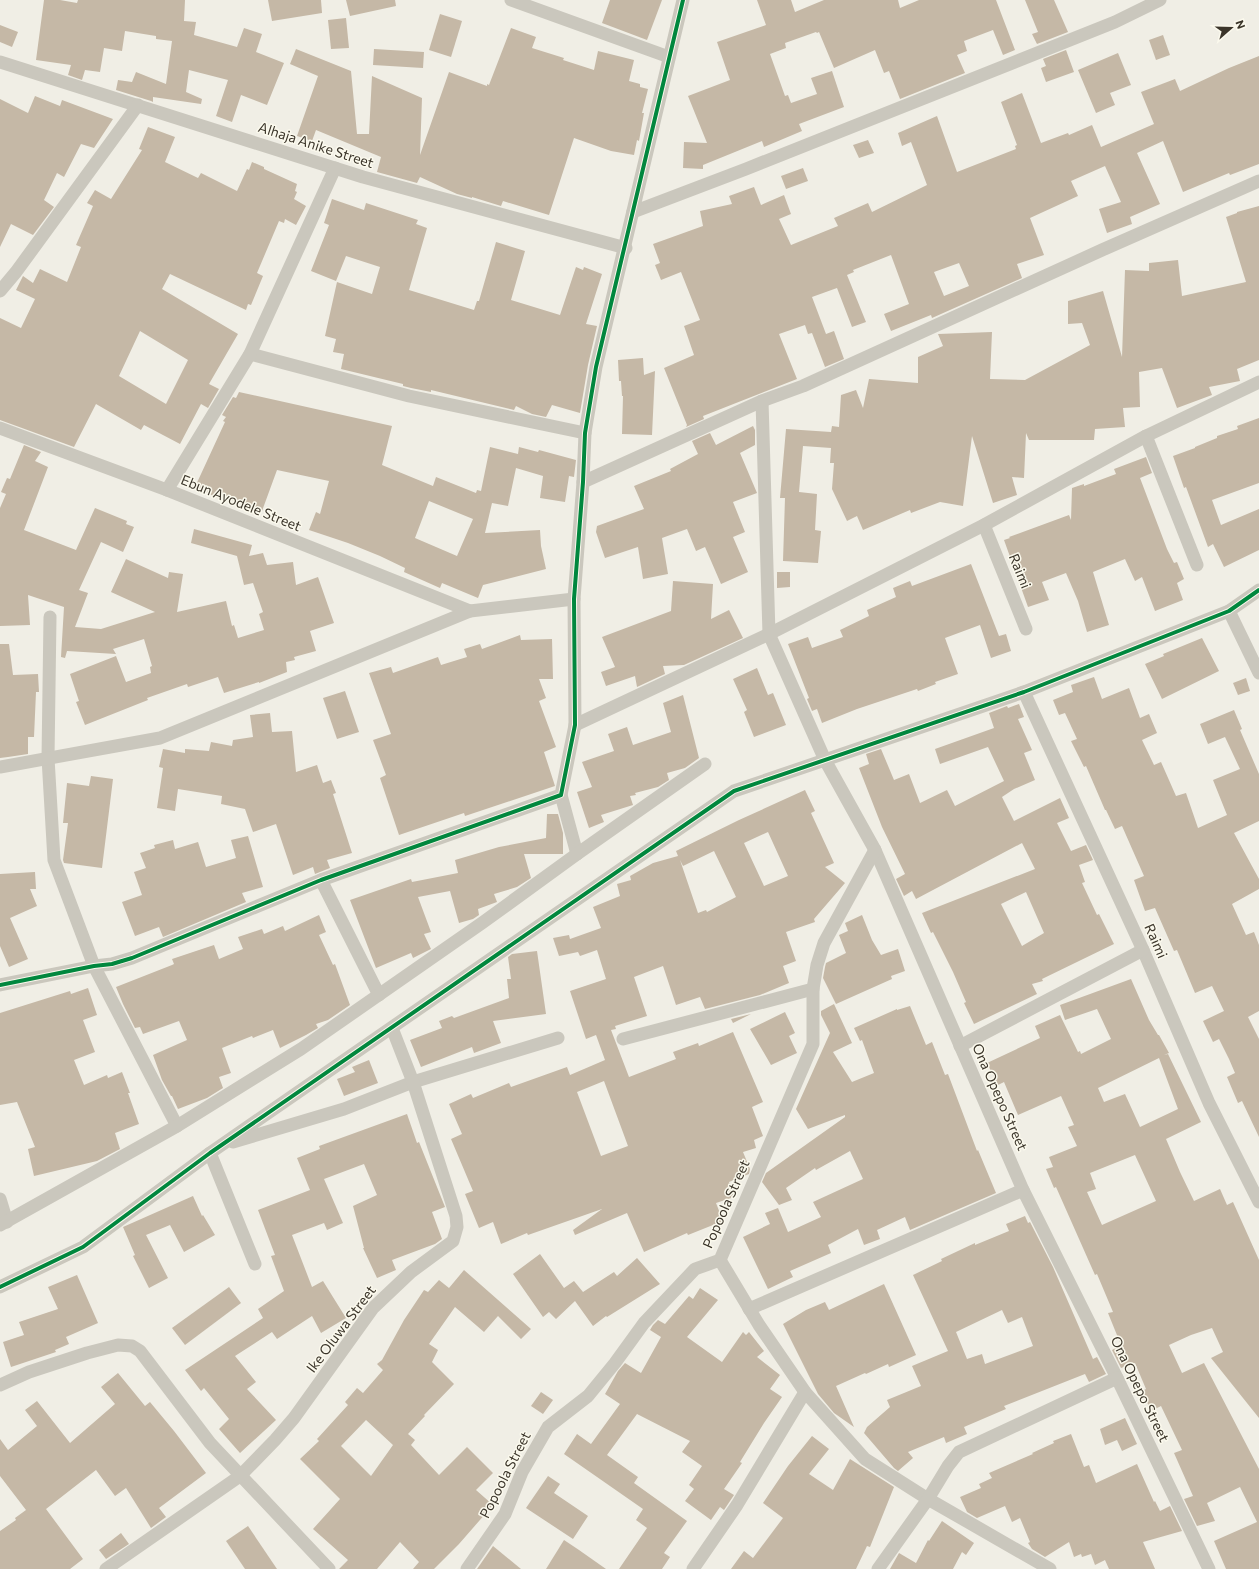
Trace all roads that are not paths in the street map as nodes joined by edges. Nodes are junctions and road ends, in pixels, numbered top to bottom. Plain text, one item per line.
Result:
1 (511, 0) edge
2 (683, 0) edge
3 (1160, 0) edge
4 (529, 3) edge
5 (669, 57) junction
6 (0, 62) edge
7 (138, 105) junction
8 (335, 168) junction
9 (1259, 181) edge
10 (633, 212) junction
11 (626, 248) junction
12 (0, 291) edge
13 (250, 354) junction
14 (1259, 382) edge
15 (762, 401) junction
16 (0, 428) edge
17 (585, 433) junction
18 (1146, 436) junction
19 (583, 482) junction
20 (167, 490) junction
21 (984, 525) junction
22 (1197, 565) dead end
23 (1259, 590) edge
24 (574, 599) junction
25 (470, 611) junction
26 (1229, 611) junction
27 (50, 618) dead end
28 (1026, 629) dead end
29 (769, 634) junction
30 (1259, 673) edge
31 (1024, 692) junction
32 (574, 725) junction
33 (48, 758) junction
34 (824, 758) junction
35 (705, 764) dead end
36 (0, 767) edge
37 (561, 795) junction
38 (875, 850) junction
39 (577, 854) junction
40 (321, 880) junction
41 (1143, 950) junction
42 (94, 966) junction
43 (0, 985) edge
44 (813, 989) junction
45 (379, 995) junction
46 (392, 1028) junction
47 (558, 1038) dead end
48 (623, 1039) dead end
49 (960, 1046) junction
50 (414, 1082) junction
51 (177, 1126) junction
52 (220, 1146) junction
53 (210, 1154) junction
54 (1024, 1190) junction
55 (0, 1199) edge
56 (1259, 1202) edge
57 (3, 1223) edge
58 (720, 1260) junction
59 (255, 1264) dead end
60 (0, 1287) edge
61 (749, 1309) junction
62 (1117, 1378) junction
63 (0, 1385) edge
64 (805, 1392) junction
65 (240, 1476) junction
66 (928, 1499) junction
67 (106, 1569) edge
68 (329, 1569) edge
69 (467, 1569) edge
70 (693, 1569) edge
71 (878, 1569) edge
72 (1050, 1569) edge
73 (1210, 1569) edge

1 - 4 street
2 - 5 street
3 - 10 street
4 - 5 street
5 - 10 street
6 - 7 street, Alhaja Anike Street
7 - 8 street, Alhaja Anike Street
7 - 12 street
8 - 11 street, Alhaja Anike Street
8 - 13 street
9 - 15 street
10 - 11 street
11 - 17 street
13 - 17 street
13 - 20 street
14 - 18 street
15 - 19 street
15 - 29 street
16 - 20 street, Ebun Ayodele Street
17 - 19 street
18 - 21 street
18 - 22 street
19 - 24 street
20 - 25 street, Ebun Ayodele Street
21 - 28 street, Raimi
21 - 29 street
23 - 26 street
24 - 25 street
24 - 32 street
25 - 33 street
26 - 30 street
26 - 31 street
27 - 33 street
29 - 32 street
29 - 34 street, Ona Opepo Street
31 - 34 street
31 - 41 street, Raimi
32 - 37 street
33 - 36 street
33 - 42 street
34 - 38 street, Ona Opepo Street
34 - 46 street
35 - 39 street
37 - 39 street
37 - 40 street
38 - 44 street, Popoola Street
38 - 49 street, Ona Opepo Street
39 - 45 street
40 - 42 street
40 - 45 street
41 - 49 street
41 - 56 street, Raimi
42 - 43 street
42 - 51 street
44 - 48 street
44 - 58 street, Popoola Street
45 - 51 street
46 - 50 street, Ike Oluwa Street
46 - 52 street
47 - 50 street
49 - 54 street, Ona Opepo Street
50 - 52 street
50 - 65 street, Ike Oluwa Street
51 - 57 street
52 - 53 street
53 - 59 street
53 - 60 street
54 - 61 street
54 - 62 street, Ona Opepo Street
55 - 57 street
58 - 61 street
58 - 69 street, Popoola Street
61 - 64 street
62 - 66 street
62 - 73 street, Ona Opepo Street
63 - 65 street
64 - 66 street
64 - 70 street
65 - 67 street, Ike Oluwa Street
65 - 68 street
66 - 71 street
66 - 72 street

